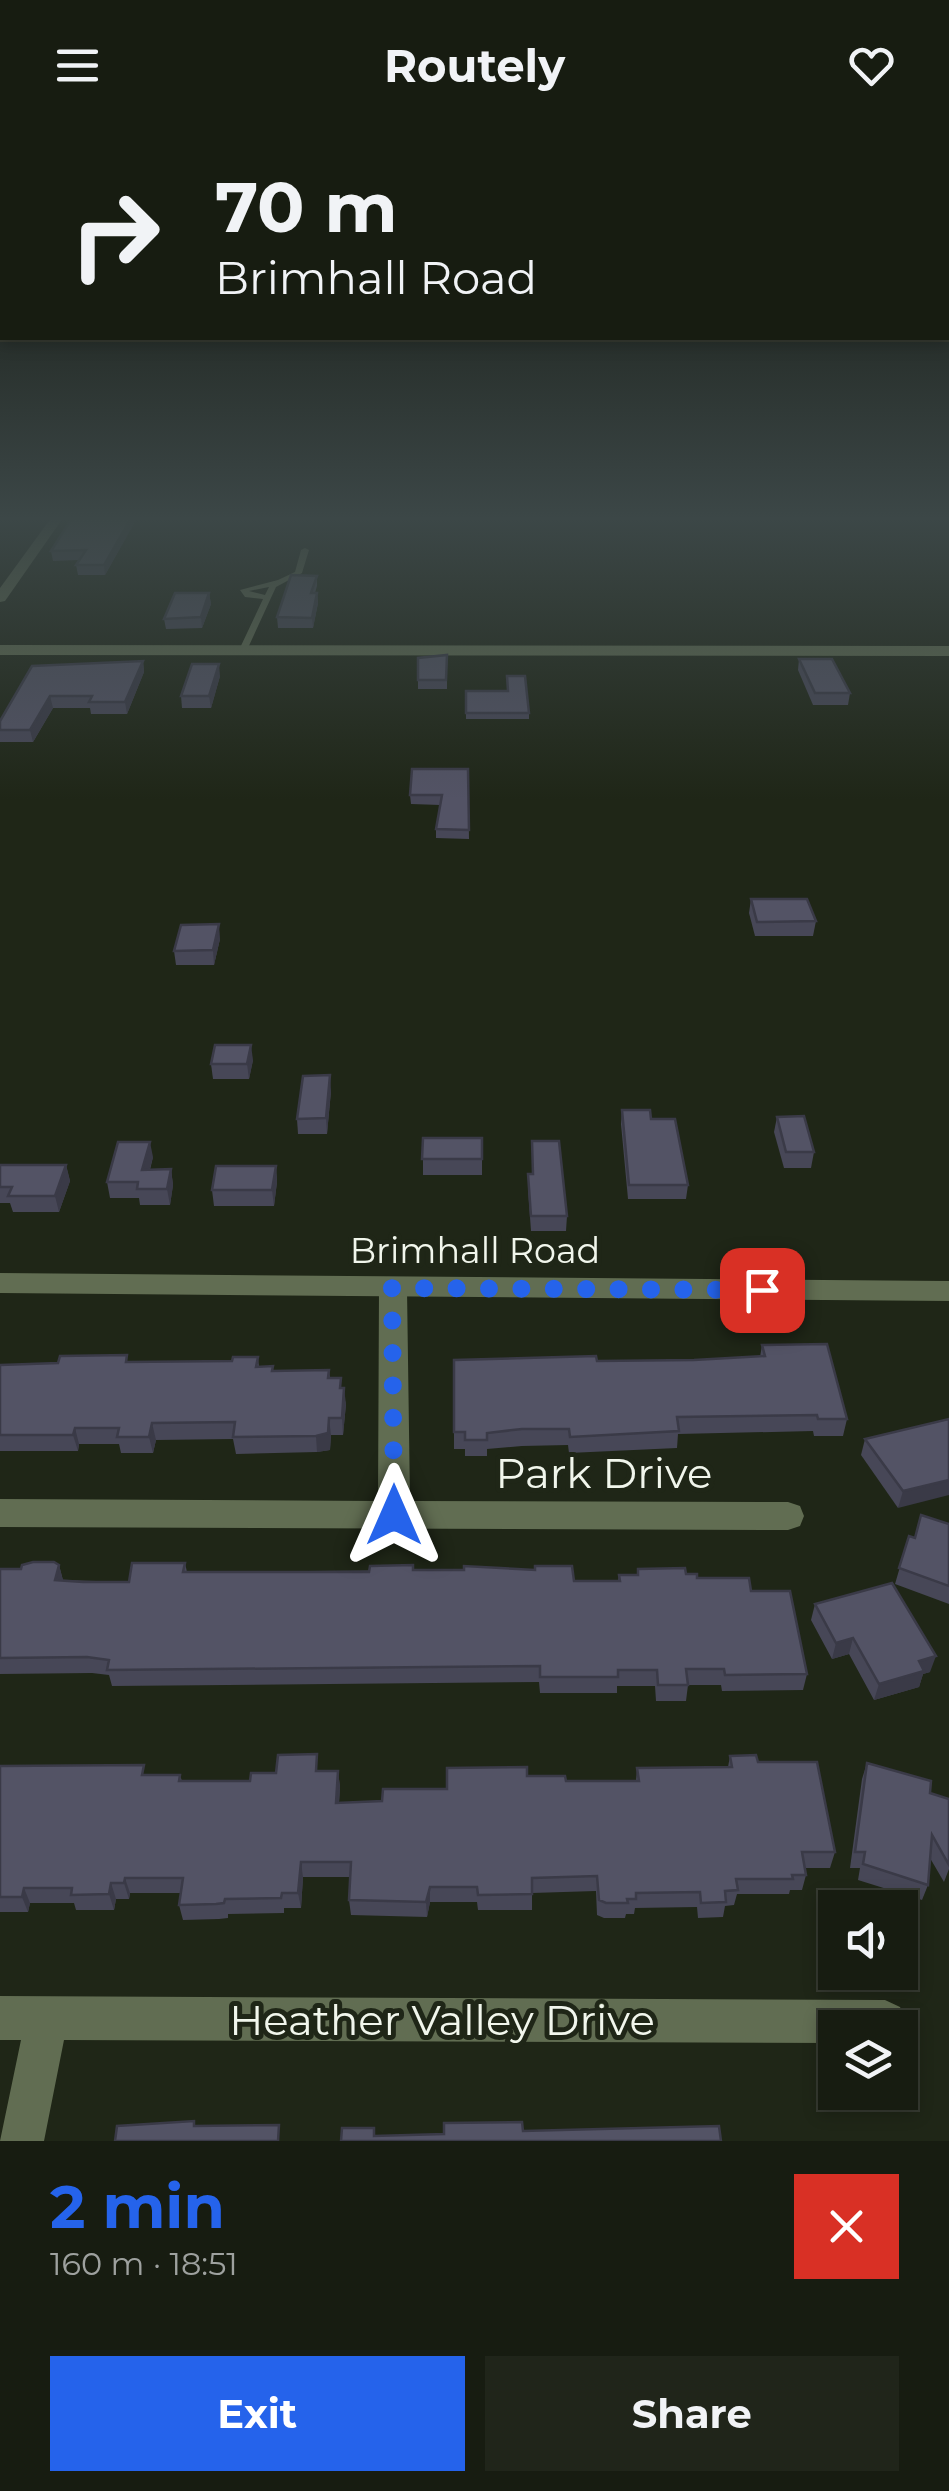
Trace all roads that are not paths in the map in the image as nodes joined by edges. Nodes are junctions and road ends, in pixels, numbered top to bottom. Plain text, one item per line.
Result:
1 (260, 612) edge
2 (0, 650) edge
3 (243, 650) junction
4 (949, 651) edge
5 (0, 1284) edge
6 (392, 1288) junction
7 (949, 1291) edge
8 (0, 1514) edge
9 (394, 1515) junction
10 (788, 1516) dead end
11 (0, 2018) edge
12 (46, 2018) junction
13 (818, 2022) edge
14 (21, 2141) edge

1 - 3 lane
2 - 3 street
3 - 4 street
5 - 6 street, Brimhall Road
6 - 7 street, Brimhall Road
6 - 9 street
8 - 9 street, Park Drive
9 - 10 street, Park Drive
11 - 12 street, Heather Valley Drive
12 - 13 street, Heather Valley Drive
12 - 14 street

